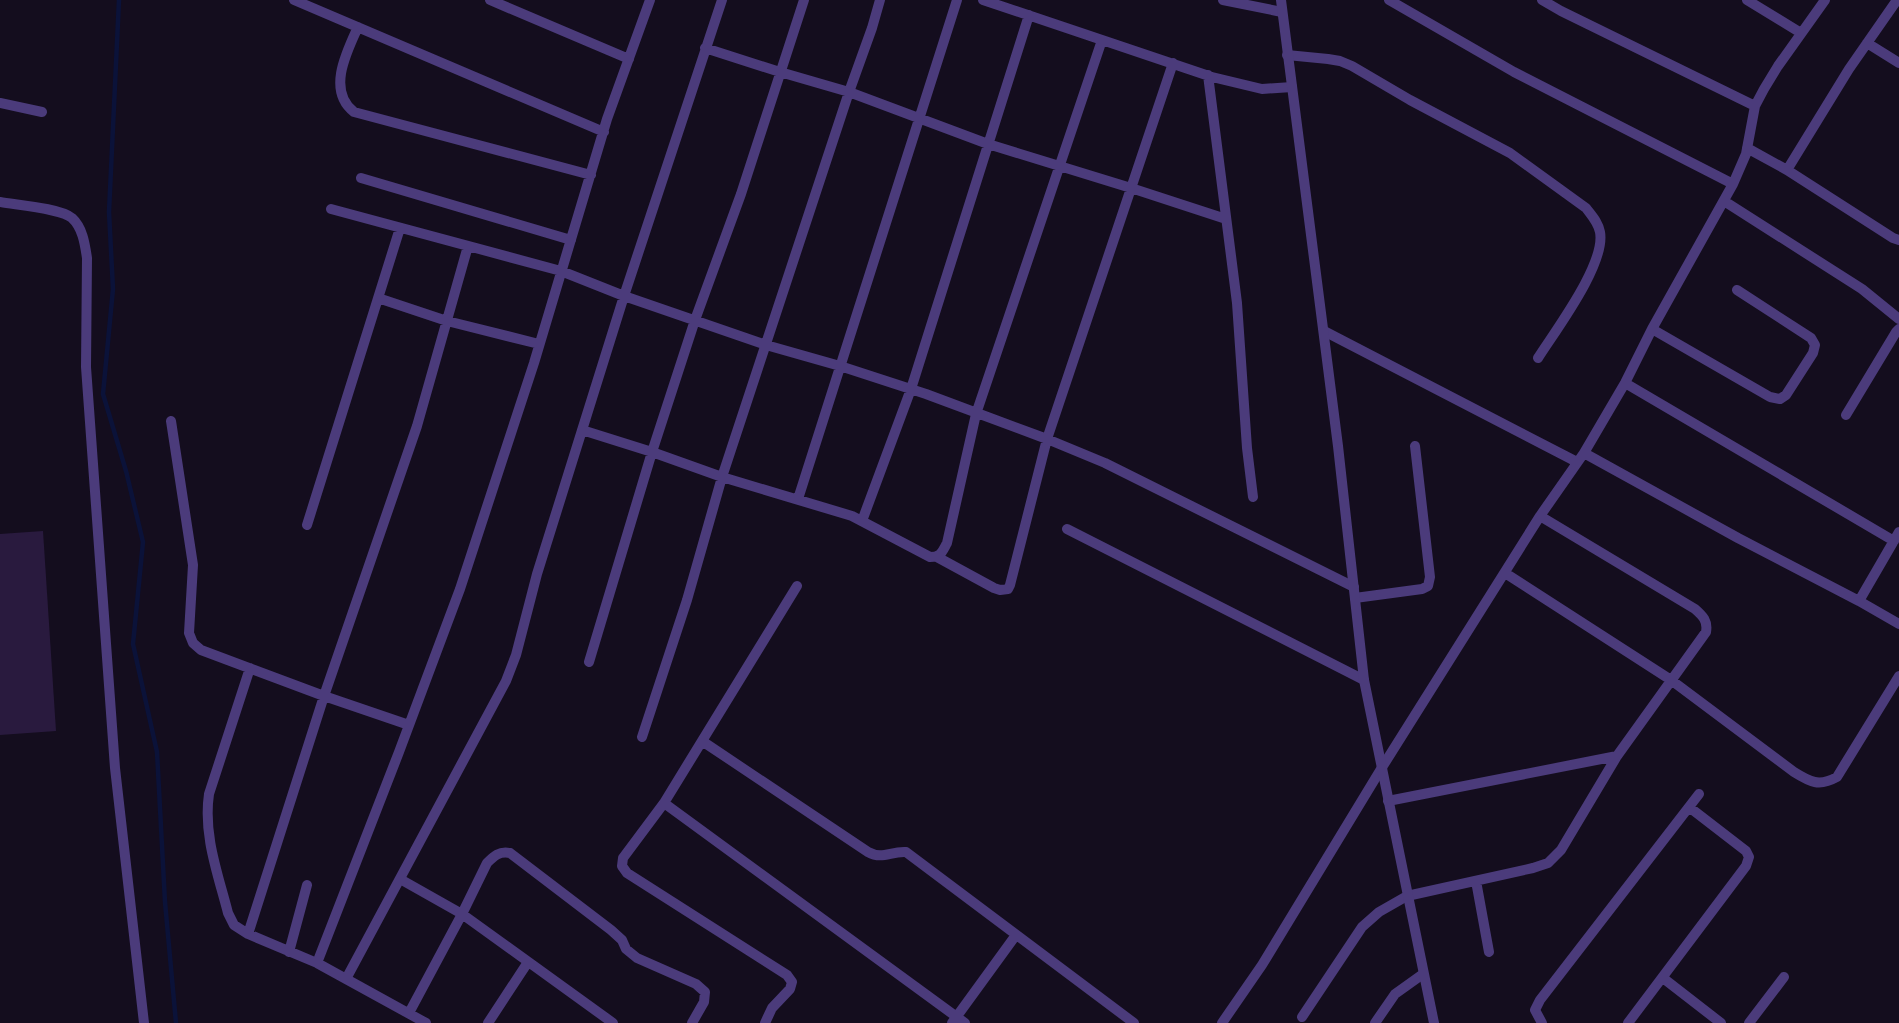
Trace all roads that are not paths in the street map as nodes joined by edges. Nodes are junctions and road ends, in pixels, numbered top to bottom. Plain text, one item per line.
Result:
1 (294, 0) edge
2 (490, 0) edge
3 (650, 0) edge
4 (722, 0) edge
5 (804, 0) edge
6 (880, 0) edge
7 (957, 0) edge
8 (984, 0) edge
9 (1223, 0) edge
10 (1281, 0) edge
11 (1389, 0) edge
12 (1542, 0) edge
13 (1747, 0) edge
14 (1825, 0) edge
15 (1897, 0) edge
16 (1282, 12) junction
17 (1029, 15) junction
18 (358, 27) junction
19 (1801, 34) junction
20 (1102, 40) junction
21 (1867, 43) junction
22 (705, 48) junction
23 (1287, 55) junction
24 (629, 59) junction
25 (1173, 63) junction
26 (1899, 63) edge
27 (780, 72) junction
28 (1208, 75) junction
29 (1292, 87) junction
30 (849, 92) junction
31 (0, 104) edge
32 (1755, 106) junction
33 (42, 112) dead end
34 (919, 118) junction
35 (604, 132) junction
36 (988, 144) junction
37 (1748, 148) junction
38 (1061, 166) junction
39 (1787, 170) junction
40 (590, 175) junction
41 (361, 178) dead end
42 (1733, 184) junction
43 (1131, 188) junction
44 (1724, 201) junction
45 (0, 202) edge
46 (331, 209) dead end
47 (1226, 219) junction
48 (400, 228) junction
49 (571, 240) junction
50 (1899, 240) edge
51 (468, 246) junction
52 (561, 272) junction
53 (1737, 290) dead end
54 (624, 296) junction
55 (378, 298) junction
56 (1899, 319) edge
57 (447, 320) junction
58 (695, 320) junction
59 (1652, 329) junction
60 (1899, 329) edge
61 (1324, 331) junction
62 (540, 344) junction
63 (766, 345) junction
64 (1538, 358) dead end
65 (840, 366) junction
66 (1625, 383) junction
67 (911, 390) junction
68 (976, 414) junction
69 (1846, 416) dead end
70 (172, 421) dead end
71 (582, 430) junction
72 (1047, 439) junction
73 (1415, 446) dead end
74 (652, 452) junction
75 (1584, 452) junction
76 (1577, 462) junction
77 (722, 477) junction
78 (1253, 497) dead end
79 (798, 499) junction
80 (1540, 516) junction
81 (862, 520) junction
82 (307, 525) dead end
83 (1067, 529) dead end
84 (1896, 536) edge
85 (937, 557) junction
86 (1505, 573) junction
87 (798, 586) dead end
88 (1355, 592) junction
89 (1859, 601) junction
90 (1899, 624) edge
91 (589, 662) dead end
92 (250, 668) junction
93 (1899, 676) edge
94 (1364, 680) junction
95 (1671, 680) junction
96 (324, 696) junction
97 (409, 725) junction
98 (642, 737) dead end
99 (702, 741) junction
100 (1617, 756) junction
101 (1381, 769) junction
102 (1699, 794) dead end
103 (1388, 801) junction
104 (664, 803) junction
105 (1689, 807) junction
106 (400, 880) junction
107 (1476, 881) junction
108 (307, 885) dead end
109 (1407, 896) junction
110 (462, 914) junction
111 (248, 934) junction
112 (1016, 935) junction
113 (289, 952) junction
114 (1489, 952) dead end
115 (528, 962) junction
116 (317, 963) junction
117 (1424, 974) junction
118 (1784, 977) dead end
119 (1663, 978) junction
120 (346, 979) junction
121 (409, 1013) junction
122 (1302, 1017) dead end
123 (954, 1020) edge
124 (609, 1022) edge
125 (144, 1023) edge
126 (426, 1023) edge
127 (488, 1023) edge
128 (692, 1023) edge
129 (765, 1023) edge
130 (965, 1023) edge
131 (1134, 1023) edge
132 (1222, 1023) edge
133 (1374, 1023) edge
134 (1434, 1023) edge
135 (1542, 1023) edge
136 (1628, 1023) edge
137 (1722, 1023) edge
138 (1749, 1023) edge

1 - 18 street
2 - 24 street
3 - 24 street
4 - 22 street
5 - 27 street
6 - 30 street
7 - 34 street
8 - 17 street
9 - 16 street
10 - 16 street
11 - 42 street
12 - 32 street
13 - 19 street
14 - 19 street
15 - 21 street
16 - 23 street
17 - 20 street
17 - 36 street
18 - 35 street
18 - 40 street
19 - 32 street
20 - 25 street
20 - 38 street
21 - 26 street
21 - 39 street
22 - 27 street
22 - 54 street
23 - 29 street
23 - 64 street
24 - 35 street
25 - 28 street
25 - 43 street
27 - 30 street
27 - 58 street
28 - 29 street
28 - 47 street
29 - 61 street
30 - 34 street
30 - 63 street
31 - 33 street
32 - 37 street
34 - 36 street
34 - 65 street
35 - 40 street
36 - 38 street
36 - 67 street
37 - 39 street
37 - 42 street
38 - 43 street
38 - 68 street
39 - 50 street
40 - 49 street
41 - 49 street
42 - 44 street
43 - 47 street
43 - 72 street
44 - 56 street
44 - 59 street
45 - 125 street
46 - 48 street
47 - 78 street
48 - 51 street
48 - 55 street
49 - 52 street
51 - 52 street
51 - 57 street
52 - 54 street
52 - 62 street
53 - 59 street
54 - 58 street
54 - 71 street
55 - 57 street
55 - 82 street
57 - 62 street
57 - 96 street
58 - 63 street
58 - 74 street
59 - 66 street
60 - 69 street
61 - 76 street
61 - 88 street
62 - 97 street
63 - 65 street
63 - 77 street
65 - 67 street
65 - 79 street
66 - 75 street
66 - 84 street
67 - 68 street
67 - 81 street
68 - 72 street
68 - 85 street
70 - 92 street
71 - 74 street
71 - 106 street
72 - 85 street
72 - 88 street
73 - 88 street
74 - 77 street
74 - 91 street
75 - 76 street
75 - 89 street
76 - 80 street
77 - 79 street
77 - 98 street
79 - 81 street
80 - 86 street
80 - 95 street
81 - 85 street
83 - 94 street
84 - 89 street
86 - 95 street
86 - 101 street
87 - 99 street
88 - 94 street
89 - 90 street
92 - 96 street
92 - 111 street
93 - 95 street
94 - 101 street
95 - 100 street
96 - 97 street
96 - 111 street
97 - 116 street
99 - 104 street
99 - 112 street
100 - 103 street
100 - 107 street
101 - 103 street
101 - 132 street
102 - 105 street
103 - 109 street
104 - 123 street
104 - 129 street
105 - 119 street
105 - 135 street
106 - 110 street
106 - 120 street
107 - 109 street
107 - 114 street
108 - 113 street
109 - 117 street
109 - 122 street
110 - 115 street
110 - 121 street
110 - 128 street
111 - 113 street
112 - 123 street
112 - 131 street
113 - 116 street
115 - 124 street
115 - 127 street
116 - 120 street
117 - 133 street
117 - 134 street
118 - 138 street
119 - 136 street
119 - 137 street
120 - 121 street
121 - 126 street
123 - 130 street

